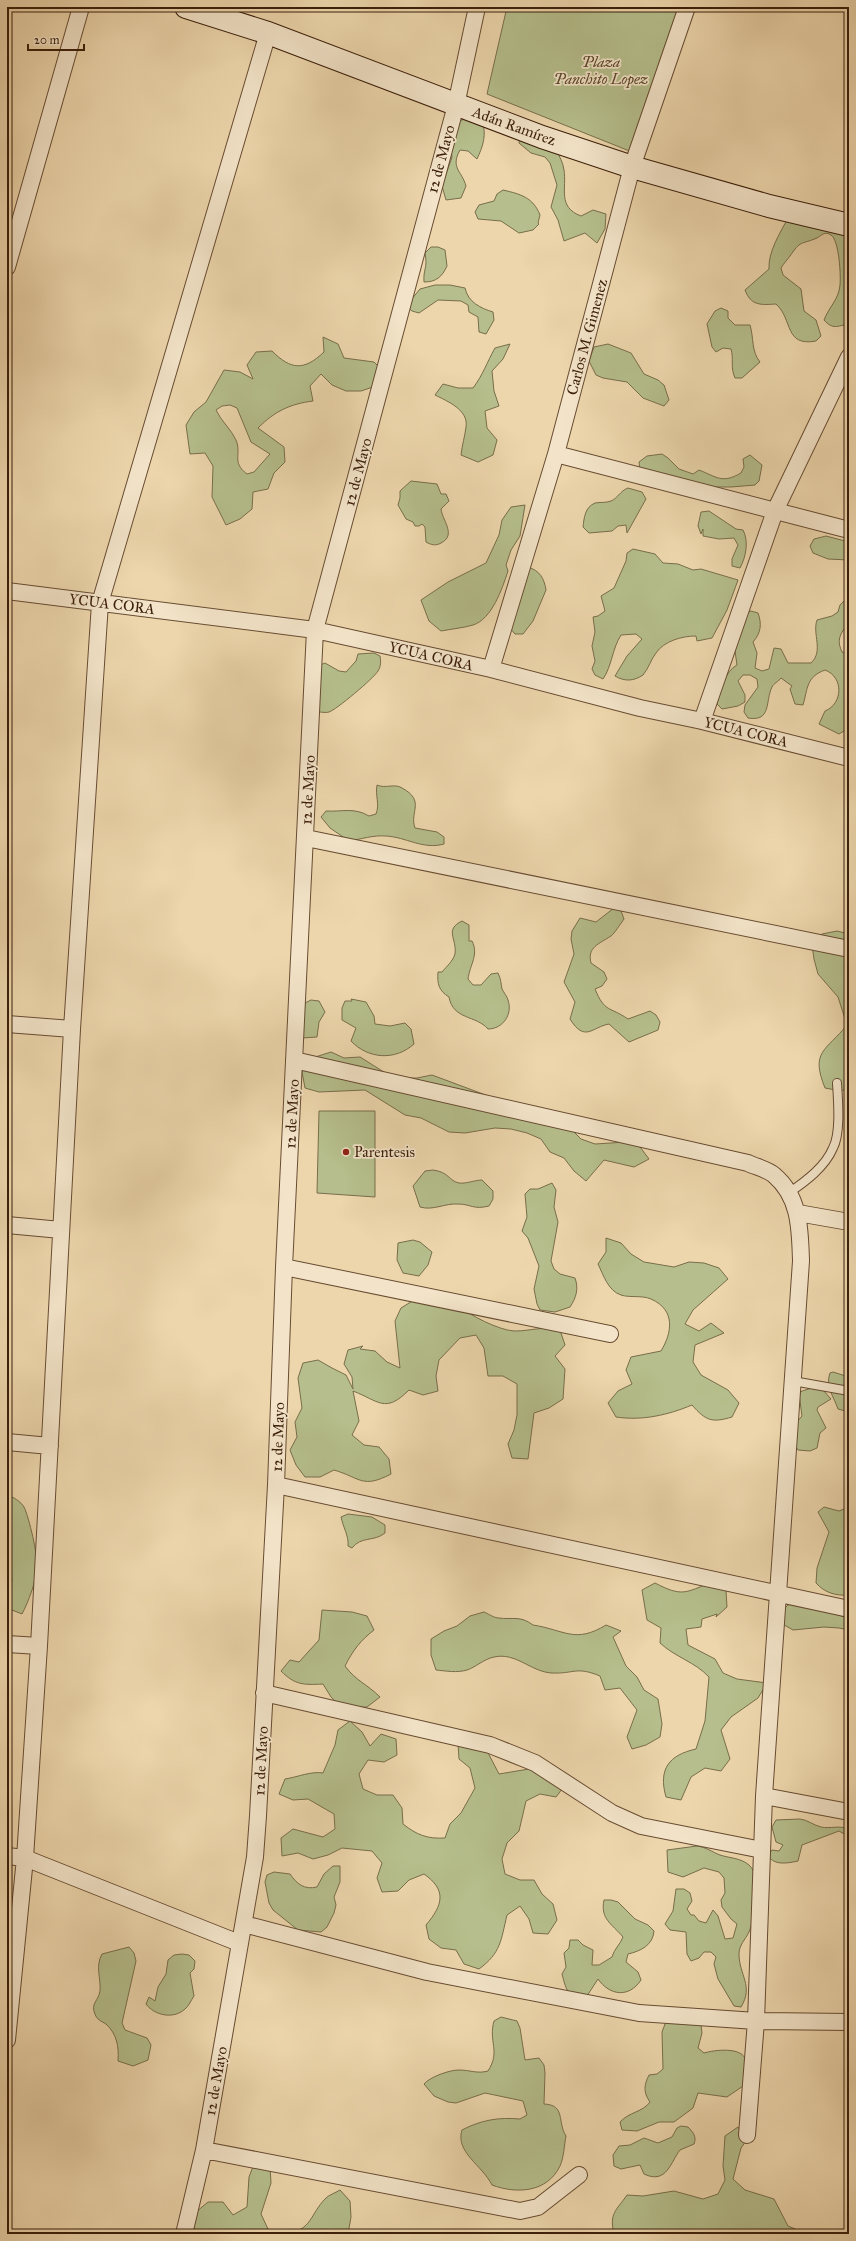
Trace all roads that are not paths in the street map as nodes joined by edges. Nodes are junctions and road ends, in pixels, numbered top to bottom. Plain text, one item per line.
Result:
1 (81, 7) edge
2 (186, 7) edge
3 (477, 7) edge
4 (687, 7) edge
5 (268, 33) junction
6 (456, 105) junction
7 (632, 167) junction
8 (849, 225) edge
9 (7, 267) edge
10 (849, 357) edge
11 (556, 454) junction
12 (775, 511) junction
13 (849, 530) edge
14 (7, 591) edge
15 (100, 603) junction
16 (315, 630) junction
17 (491, 669) junction
18 (702, 721) junction
19 (849, 758) edge
20 (306, 838) junction
21 (849, 949) edge
22 (7, 1024) edge
23 (72, 1029) junction
24 (294, 1060) junction
25 (837, 1083) dead end
26 (790, 1192) junction
27 (798, 1213) junction
28 (849, 1222) edge
29 (7, 1225) edge
30 (61, 1230) junction
31 (284, 1267) junction
32 (610, 1334) dead end
33 (793, 1381) junction
34 (849, 1391) edge
35 (7, 1442) edge
36 (50, 1446) junction
37 (276, 1485) junction
38 (778, 1595) junction
39 (849, 1609) edge
40 (7, 1644) edge
41 (38, 1646) junction
42 (264, 1693) junction
43 (764, 1796) junction
44 (849, 1812) edge
45 (762, 1850) junction
46 (7, 1856) edge
47 (25, 1858) junction
48 (244, 1924) junction
49 (239, 1943) junction
50 (756, 2021) junction
51 (849, 2022) edge
52 (7, 2040) edge
53 (746, 2135) dead end
54 (204, 2150) junction
55 (579, 2175) dead end
56 (184, 2234) edge

1 - 9 street
2 - 5 street, Adán Ramírez
3 - 6 street, 12 de Mayo
4 - 7 street, Carlos M. Gimenez
5 - 6 street, Adán Ramírez
5 - 15 street
6 - 7 street, Adán Ramírez
6 - 16 street, 12 de Mayo
7 - 8 street, Adán Ramírez
7 - 11 street, Carlos M. Gimenez
10 - 12 street
11 - 12 street
11 - 17 street, Carlos M. Gimenez
12 - 13 street
12 - 18 street
14 - 15 street, YCUA CORA
15 - 16 street, YCUA CORA
15 - 23 street
16 - 17 street, YCUA CORA
16 - 20 street, 12 de Mayo
17 - 18 street, YCUA CORA
18 - 19 street, YCUA CORA
20 - 21 street
20 - 24 street, 12 de Mayo
22 - 23 street
23 - 30 street
24 - 26 street
24 - 31 street, 12 de Mayo
25 - 26 lane
26 - 27 street
27 - 28 street
27 - 33 street
29 - 30 street
30 - 36 street
31 - 32 street
31 - 37 street, 12 de Mayo
33 - 34 lane
33 - 38 street
35 - 36 street
36 - 41 street
37 - 38 street
37 - 42 street, 12 de Mayo
38 - 39 street
38 - 43 street
40 - 41 street
41 - 47 street
42 - 45 street
42 - 48 street, 12 de Mayo
43 - 44 street
43 - 45 street
45 - 50 street
46 - 47 street
47 - 49 street
47 - 52 street
48 - 49 street, 12 de Mayo
48 - 50 street
49 - 54 street, 12 de Mayo
50 - 51 street
50 - 53 street
54 - 55 street
54 - 56 street, 12 de Mayo

